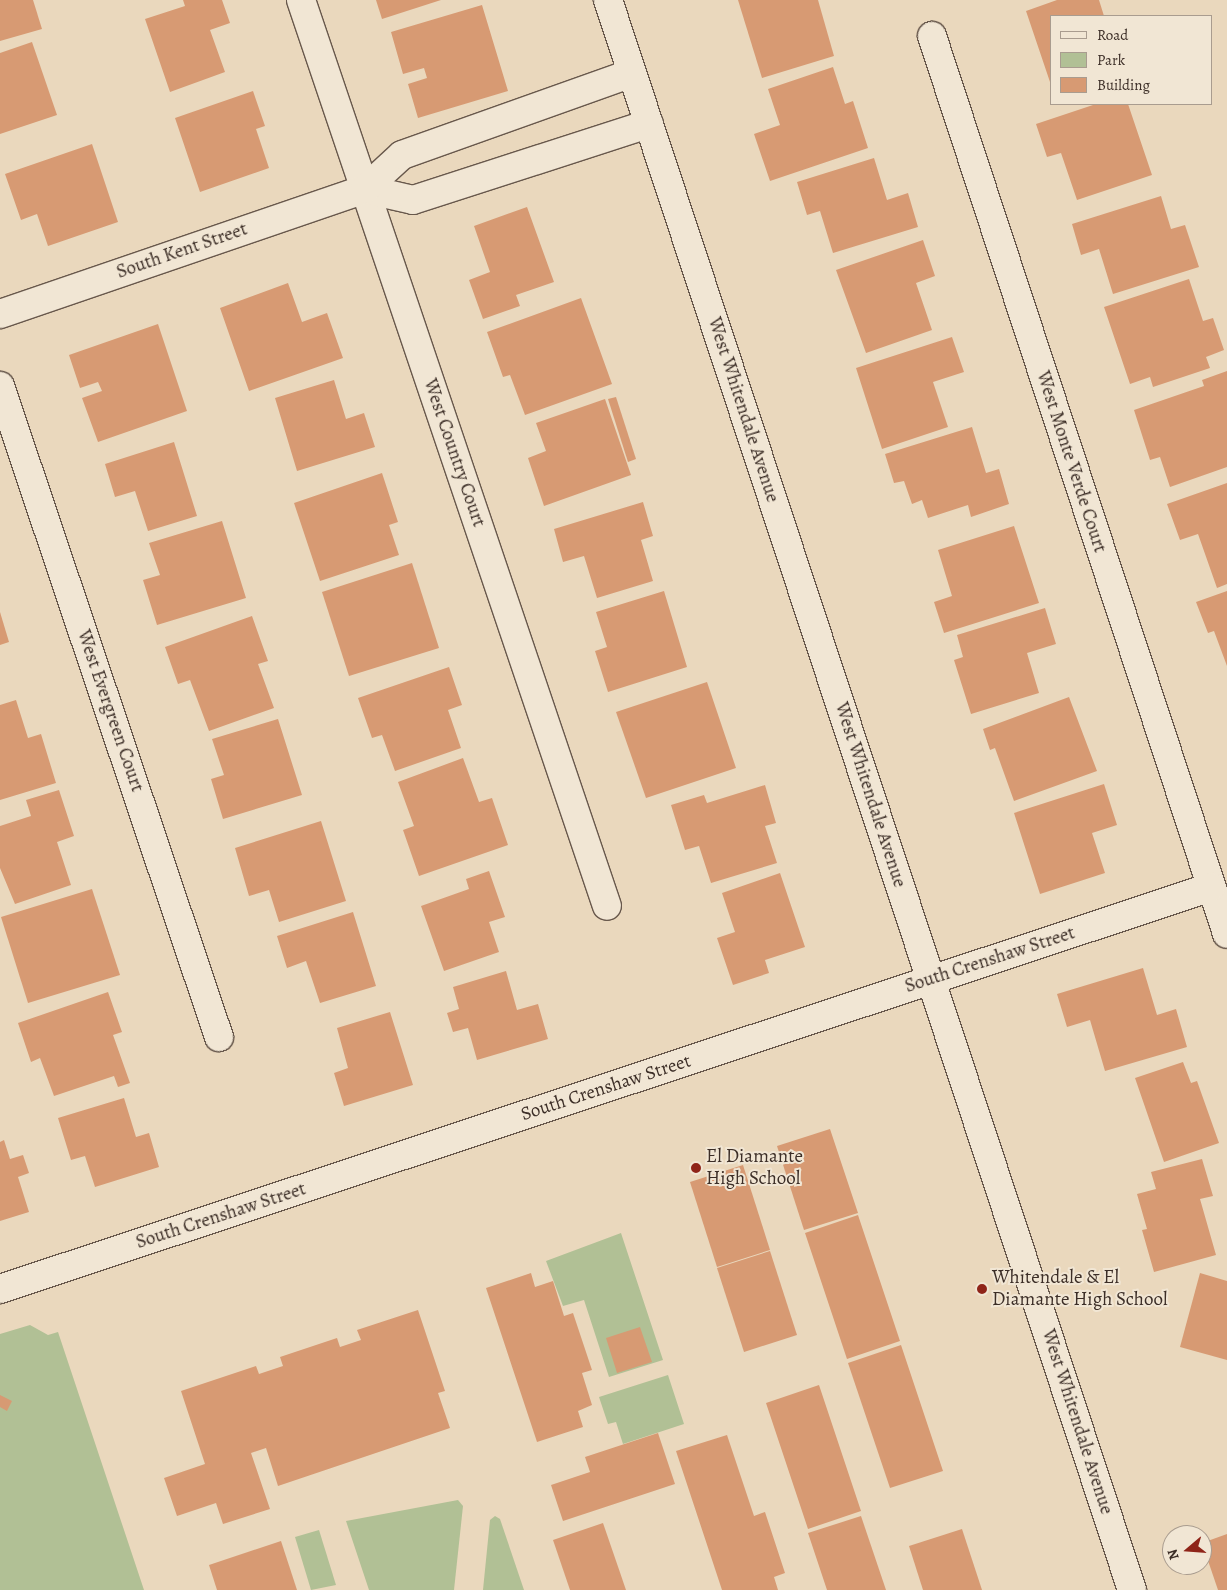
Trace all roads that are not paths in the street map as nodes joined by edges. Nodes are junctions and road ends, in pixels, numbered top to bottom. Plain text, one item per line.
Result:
1 (301, 0) edge
2 (608, 0) edge
3 (932, 36) dead end
4 (632, 73) junction
5 (649, 124) junction
6 (365, 189) junction
7 (0, 314) edge
8 (0, 386) edge
9 (1211, 887) junction
10 (606, 906) dead end
11 (1227, 934) edge
12 (931, 979) junction
13 (220, 1037) dead end
14 (0, 1290) edge
15 (1132, 1590) edge

1 - 6 street, West Country Court
2 - 4 street, West Whitendale Avenue
3 - 9 street, West Monte Verde Court
4 - 5 street, West Whitendale Avenue
4 - 6 street, South Kent Street
5 - 6 street
5 - 12 street, West Whitendale Avenue
6 - 7 street, South Kent Street
6 - 10 street, West Country Court
8 - 13 street, West Evergreen Court
9 - 11 street, West Monte Verde Court
9 - 12 street, South Crenshaw Street
12 - 14 street, South Crenshaw Street
12 - 15 street, West Whitendale Avenue

